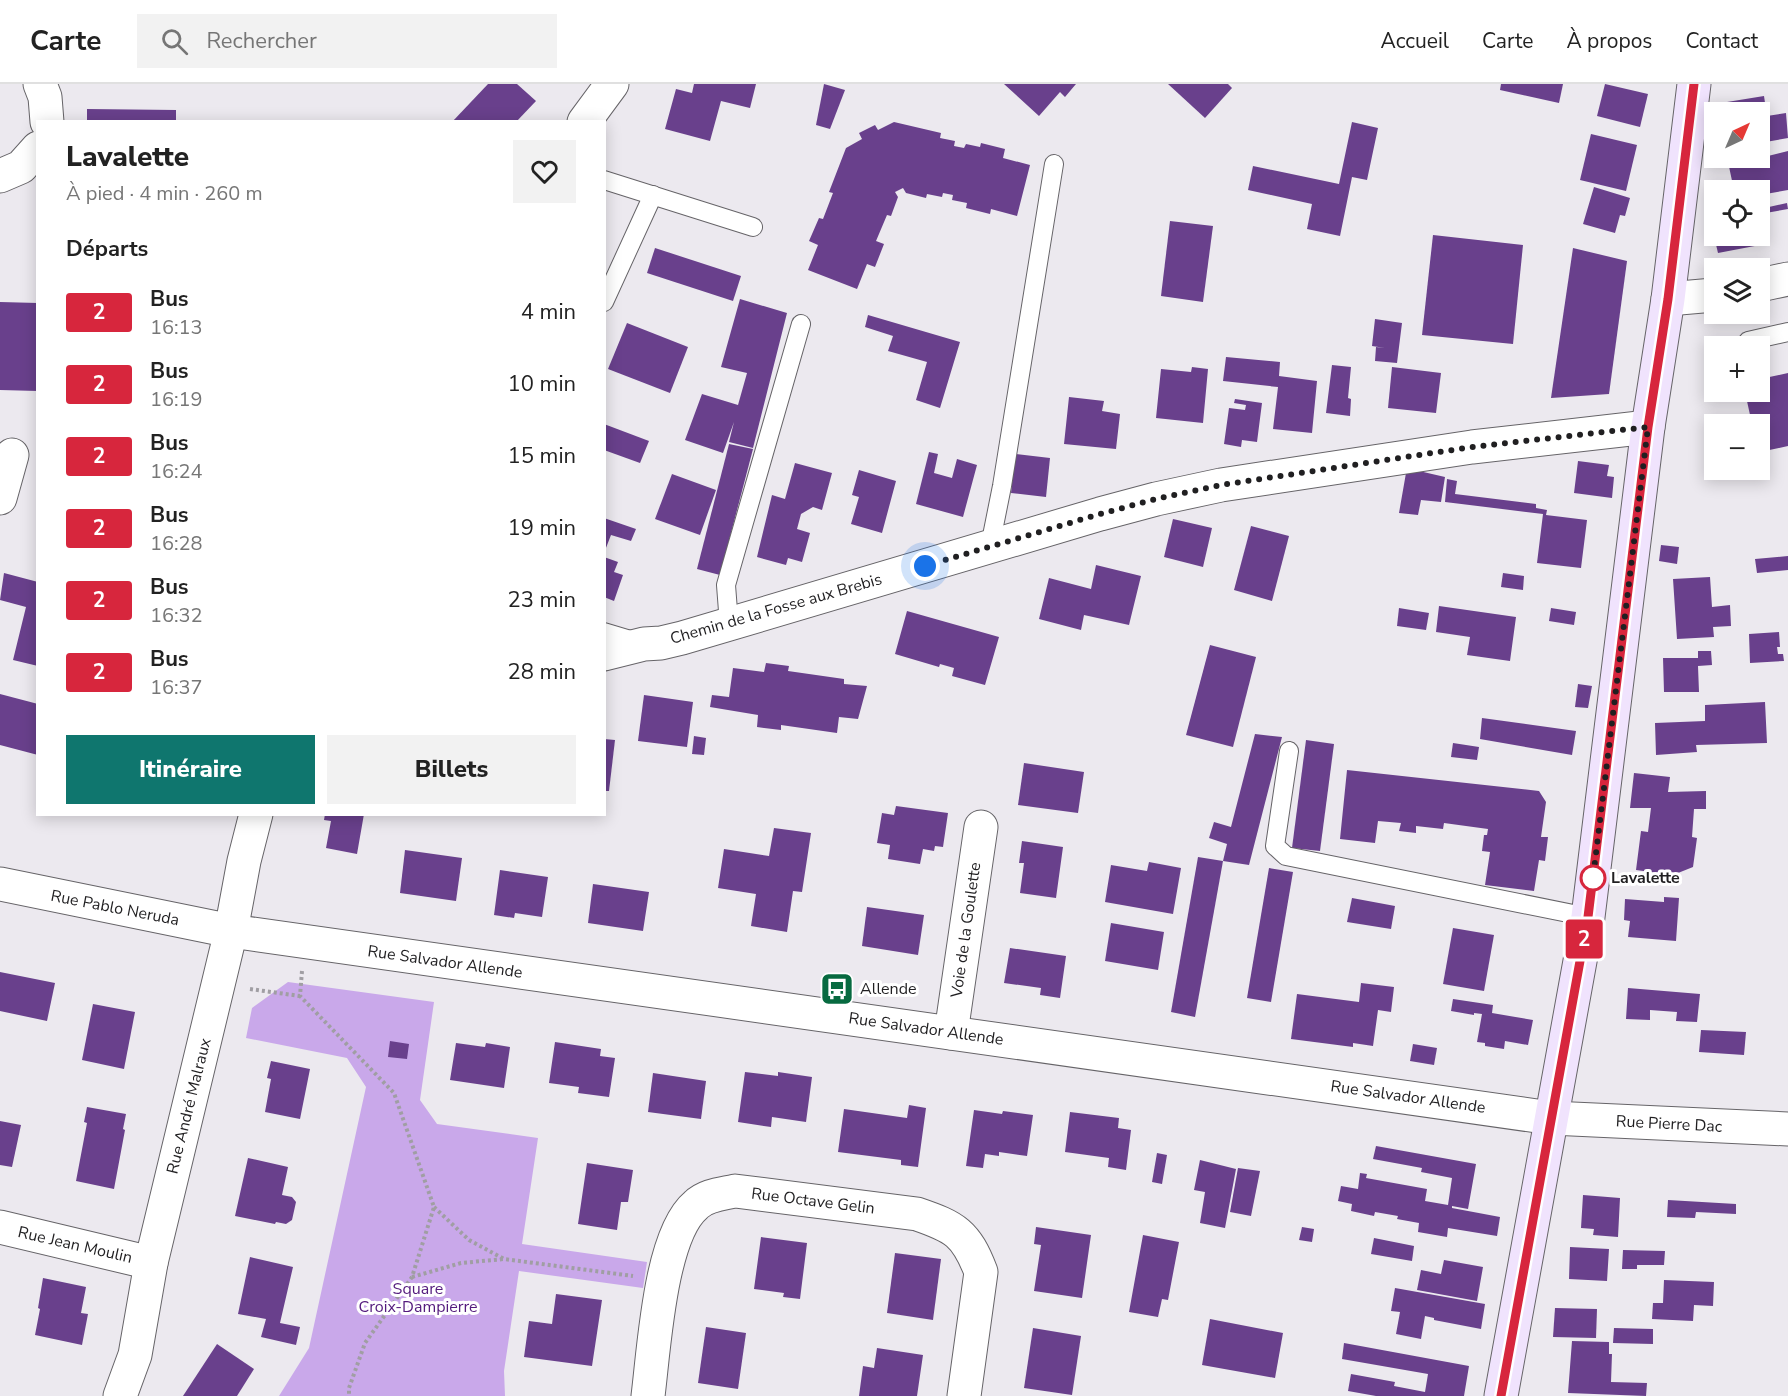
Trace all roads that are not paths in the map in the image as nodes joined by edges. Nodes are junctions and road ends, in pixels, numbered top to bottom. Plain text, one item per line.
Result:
1 (40, 84) edge
2 (612, 84) edge
3 (1694, 84) edge
4 (47, 120) edge
5 (585, 120) edge
6 (36, 150) edge
7 (1054, 164) dead end
8 (0, 176) edge
9 (606, 182) edge
10 (653, 195) junction
11 (753, 227) dead end
12 (1788, 279) edge
13 (1770, 283) edge
14 (1704, 296) edge
15 (606, 298) edge
16 (1668, 299) junction
17 (801, 324) dead end
18 (1788, 332) edge
19 (1770, 336) edge
20 (1648, 427) junction
21 (17, 456) edge
22 (0, 498) edge
23 (990, 546) junction
24 (729, 624) junction
25 (606, 633) edge
26 (644, 644) junction
27 (606, 654) edge
28 (1288, 751) dead end
29 (255, 816) edge
30 (981, 827) dead end
31 (0, 885) edge
32 (1588, 917) junction
33 (231, 931) junction
34 (951, 1033) junction
35 (1551, 1118) junction
36 (1788, 1130) edge
37 (0, 1227) edge
38 (151, 1263) junction
39 (120, 1396) edge
40 (648, 1396) edge
41 (964, 1396) edge
42 (1501, 1396) edge

1 - 4 street
2 - 5 street
3 - 16 street
6 - 8 street
7 - 23 lane
9 - 10 lane
10 - 11 lane
10 - 15 lane
12 - 13 street
14 - 16 street
16 - 20 street
17 - 24 lane
18 - 19 lane
20 - 23 street, Chemin de la Fosse aux Brebis
20 - 32 street
21 - 22 street
23 - 24 street, Chemin de la Fosse aux Brebis
24 - 26 street, Chemin de la Fosse aux Brebis
25 - 26 lane, Chemin de la Fosse aux Brebis
26 - 27 street, Chemin de la Fosse aux Brebis
28 - 32 lane
29 - 33 street, Rue André Malraux
30 - 34 street, Voie de la Goulette
31 - 33 street, Rue Pablo Neruda
32 - 35 street
33 - 34 street, Rue Salvador Allende
33 - 38 street, Rue André Malraux
34 - 35 street, Rue Salvador Allende
35 - 36 street, Rue Pierre Dac
35 - 42 street
37 - 38 street, Rue Jean Moulin
38 - 39 street, Rue André Malraux
40 - 41 street, Rue Octave Gelin

